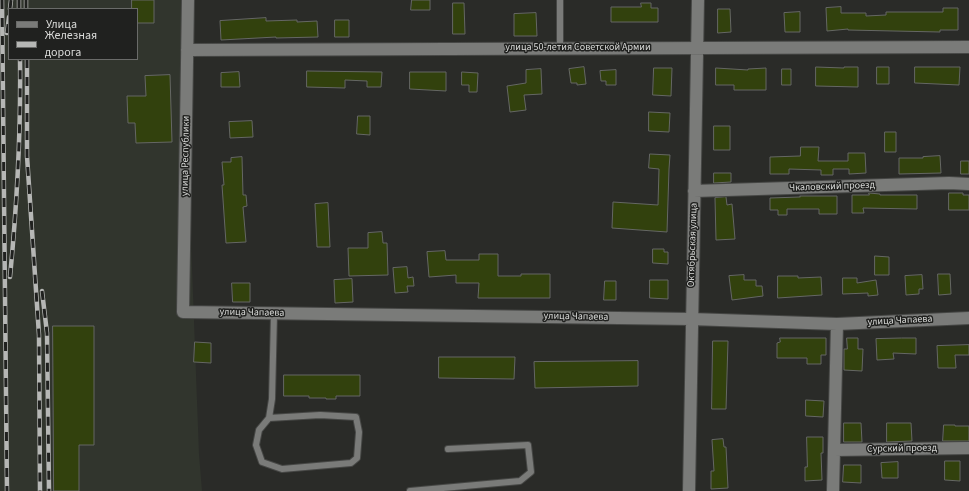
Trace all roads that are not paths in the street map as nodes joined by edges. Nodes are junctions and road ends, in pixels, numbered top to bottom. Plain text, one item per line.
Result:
1 (188, 0) edge
2 (560, 0) edge
3 (698, 0) edge
4 (969, 47) edge
5 (560, 48) junction
6 (697, 48) junction
7 (187, 50) junction
8 (969, 184) edge
9 (694, 191) junction
10 (183, 312) joint
11 (274, 314) junction
12 (969, 318) edge
13 (691, 319) junction
14 (837, 324) junction
15 (269, 418) junction
16 (969, 448) edge
17 (448, 449) dead end
18 (834, 450) junction
19 (410, 491) edge
20 (689, 491) edge
21 (834, 491) edge

1 - 7 street, улица Республики
2 - 5 lane
3 - 6 street, Октябрьская улица
4 - 6 street, улица 50-летия Советской Армии
5 - 6 street, улица 50-летия Советской Армии
5 - 7 street, улица 50-летия Советской Армии
6 - 9 street, Октябрьская улица
7 - 10 street, улица Республики
8 - 9 street, Чкаловский проезд
9 - 13 street, Октябрьская улица
10 - 11 street, улица Чапаева
11 - 13 street, улица Чапаева
11 - 15 lane
12 - 14 street, улица Чапаева
13 - 14 street, улица Чапаева
13 - 20 street, Октябрьская улица
14 - 18 street
15 - 15 lane
16 - 18 street, Сурский проезд
17 - 19 lane
18 - 21 street

